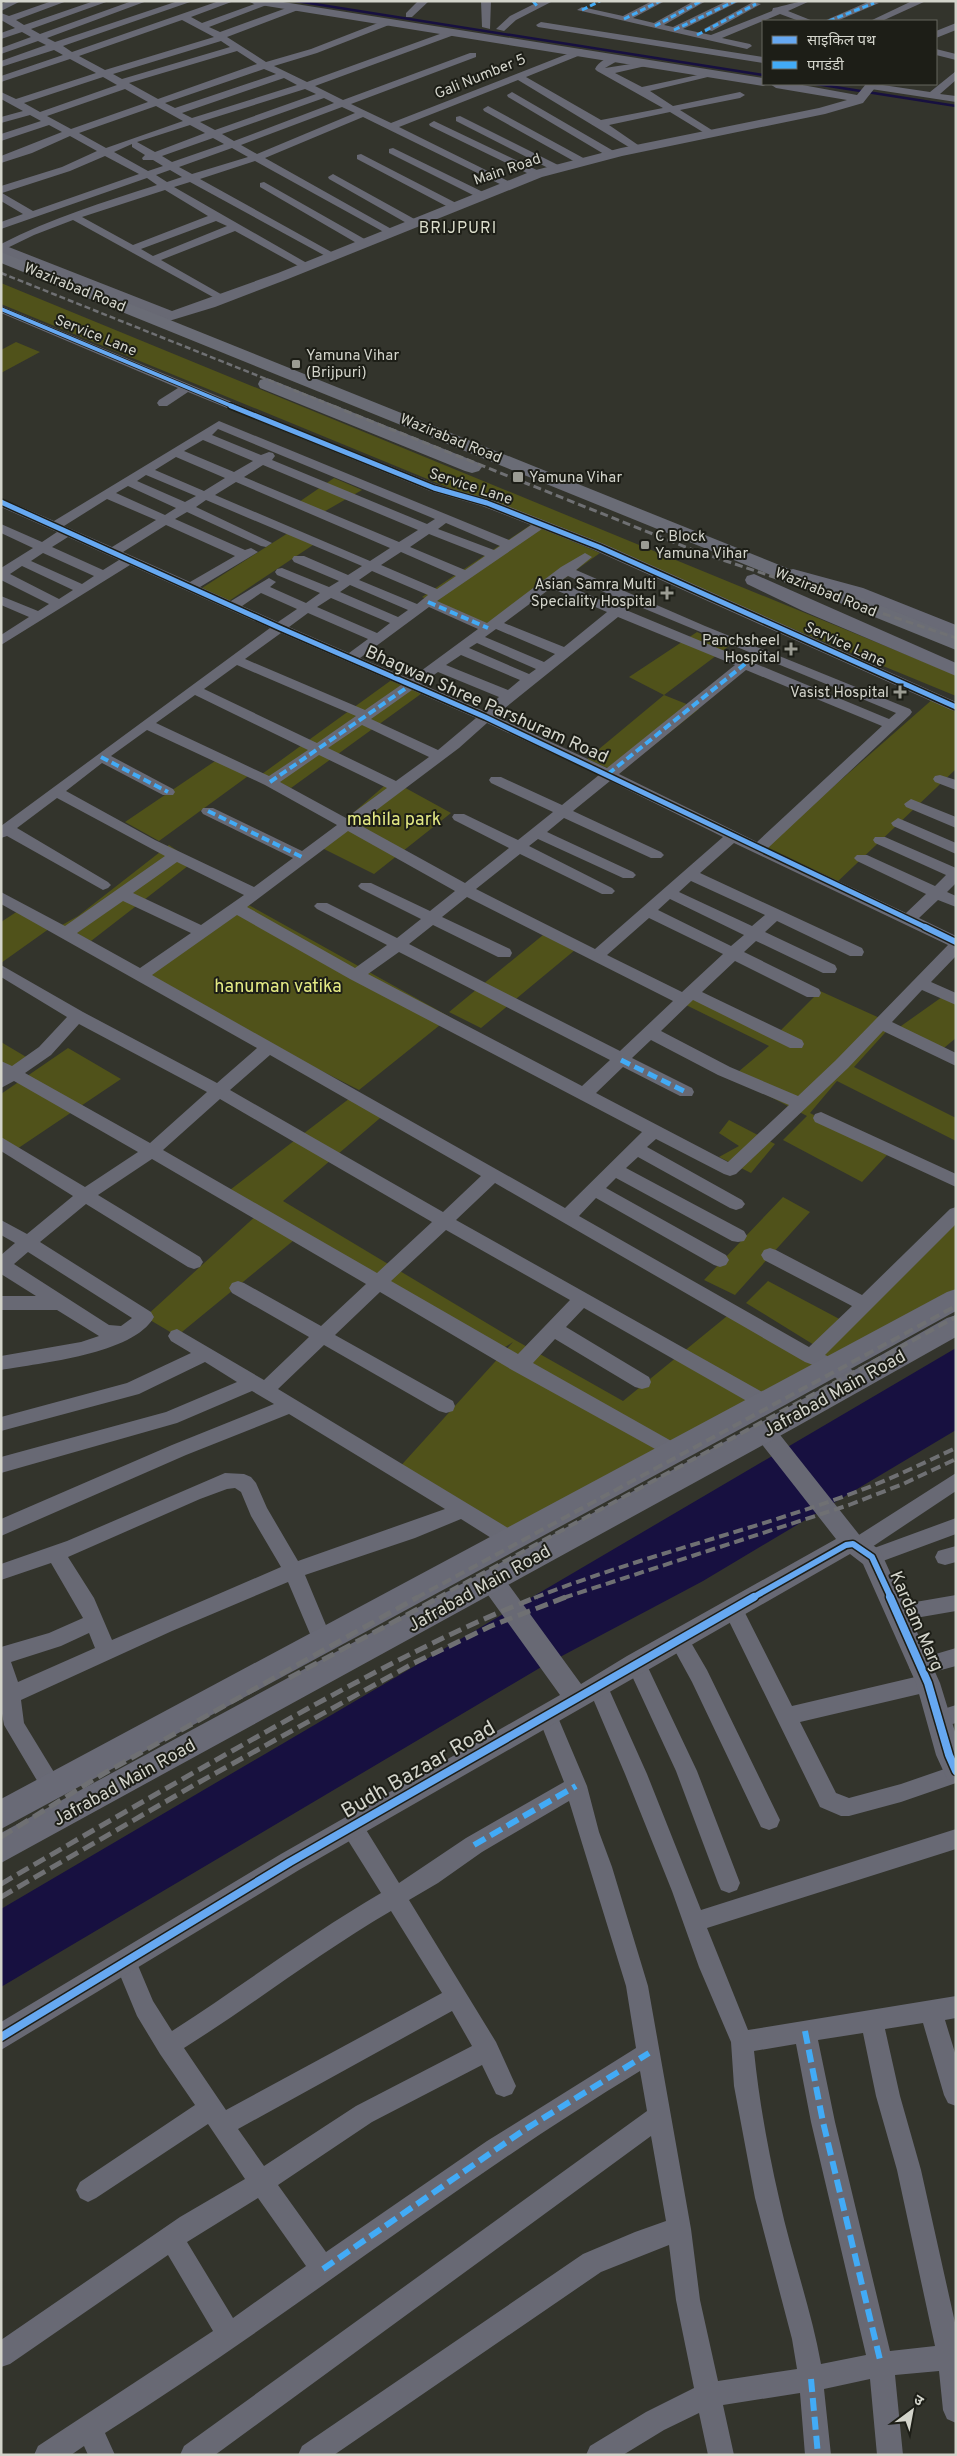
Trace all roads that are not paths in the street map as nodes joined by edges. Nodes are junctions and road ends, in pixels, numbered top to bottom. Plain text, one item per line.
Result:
1 (16, 1) edge
2 (62, 1) edge
3 (104, 1) edge
4 (142, 1) edge
5 (188, 1) edge
6 (229, 1) edge
7 (254, 1) edge
8 (322, 1) edge
9 (424, 1) edge
10 (486, 1) edge
11 (548, 1) edge
12 (600, 1) edge
13 (660, 1) edge
14 (701, 1) edge
15 (735, 1) edge
16 (805, 1) edge
17 (921, 1) edge
18 (753, 2) edge
19 (874, 2) edge
20 (266, 3) junction
21 (535, 4) edge
22 (295, 8) junction
23 (3, 11) edge
24 (778, 11) junction
25 (409, 15) junction
26 (184, 17) junction
27 (624, 19) junction
28 (805, 20) edge
29 (831, 20) edge
30 (877, 20) edge
31 (386, 22) junction
32 (541, 25) dead end
33 (202, 26) junction
34 (655, 26) junction
35 (956, 26) edge
36 (487, 27) junction
37 (24, 29) junction
38 (501, 29) junction
39 (674, 30) junction
40 (451, 33) junction
41 (697, 35) junction
42 (937, 35) edge
43 (1, 36) edge
44 (221, 37) junction
45 (40, 38) junction
46 (712, 38) junction
47 (55, 46) junction
48 (755, 47) dead end
49 (238, 48) junction
50 (1, 51) edge
51 (580, 52) junction
52 (948, 53) edge
53 (473, 55) dead end
54 (70, 56) junction
55 (616, 58) junction
56 (937, 59) edge
57 (762, 60) edge
58 (647, 63) junction
59 (1, 64) edge
60 (265, 65) junction
61 (762, 70) edge
62 (605, 72) junction
63 (712, 73) junction
64 (103, 74) junction
65 (286, 74) junction
66 (956, 74) edge
67 (518, 77) junction
68 (1, 79) edge
69 (762, 82) edge
70 (122, 85) junction
71 (307, 85) junction
72 (782, 85) edge
73 (871, 86) edge
74 (902, 87) edge
75 (641, 90) junction
76 (325, 94) junction
77 (512, 95) dead end
78 (740, 95) dead end
79 (1, 96) edge
80 (932, 96) junction
81 (859, 99) junction
82 (956, 99) edge
83 (14, 103) junction
84 (159, 104) junction
85 (345, 104) junction
86 (488, 109) dead end
87 (671, 109) junction
88 (174, 112) junction
89 (33, 114) junction
90 (364, 114) junction
91 (460, 119) dead end
92 (1, 120) edge
93 (48, 122) junction
94 (193, 122) junction
95 (434, 124) dead end
96 (598, 124) junction
97 (391, 127) junction
98 (69, 134) junction
99 (215, 134) junction
100 (711, 134) junction
101 (1, 138) edge
102 (234, 144) junction
103 (136, 145) dead end
104 (637, 149) junction
105 (392, 150) dead end
106 (107, 153) junction
107 (613, 155) junction
108 (154, 156) junction
109 (258, 157) junction
110 (360, 157) dead end
111 (1, 160) edge
112 (583, 162) junction
113 (127, 163) junction
114 (172, 167) junction
115 (558, 169) junction
116 (147, 174) junction
117 (537, 174) junction
118 (333, 177) dead end
119 (190, 178) junction
120 (164, 185) junction
121 (264, 185) dead end
122 (508, 185) junction
123 (1, 190) edge
124 (481, 195) junction
125 (1, 196) edge
126 (454, 206) junction
127 (32, 215) junction
128 (216, 217) junction
129 (78, 219) dead end
130 (414, 223) junction
131 (1, 226) edge
132 (235, 227) junction
133 (391, 233) junction
134 (364, 243) junction
135 (1, 248) edge
136 (132, 249) junction
137 (331, 256) junction
138 (1, 257) edge
139 (152, 260) junction
140 (306, 266) junction
141 (1, 276) edge
142 (222, 299) junction
143 (1, 310) edge
144 (165, 318) junction
145 (188, 387) junction
146 (163, 402) dead end
147 (242, 410) junction
148 (219, 425) junction
149 (202, 435) junction
150 (278, 450) junction
151 (174, 452) junction
152 (262, 461) junction
153 (145, 470) junction
154 (234, 478) junction
155 (127, 481) junction
156 (107, 494) junction
157 (205, 495) junction
158 (1, 502) edge
159 (186, 507) junction
160 (445, 518) junction
161 (165, 520) junction
162 (541, 524) junction
163 (1, 528) edge
164 (62, 528) junction
165 (428, 529) junction
166 (286, 531) junction
167 (266, 543) junction
168 (323, 545) junction
169 (510, 545) junction
170 (41, 548) junction
171 (399, 549) junction
172 (114, 552) junction
173 (245, 555) junction
174 (495, 555) junction
175 (585, 557) dead end
176 (130, 559) junction
177 (299, 559) junction
178 (21, 561) junction
179 (373, 566) junction
180 (566, 570) junction
181 (282, 572) junction
182 (759, 573) junction
183 (1, 575) edge
184 (466, 575) junction
185 (104, 576) junction
186 (350, 580) junction
187 (549, 583) junction
188 (191, 587) junction
189 (260, 588) junction
190 (82, 590) junction
191 (330, 593) junction
192 (632, 598) junction
193 (1, 600) edge
194 (428, 602) junction
195 (59, 604) junction
196 (232, 606) junction
197 (308, 607) junction
198 (616, 610) junction
199 (854, 612) junction
200 (38, 616) junction
201 (400, 623) junction
202 (491, 625) junction
203 (280, 628) junction
204 (956, 632) edge
205 (475, 637) junction
206 (379, 638) junction
207 (1, 641) edge
208 (956, 644) edge
209 (459, 649) junction
210 (565, 653) junction
211 (350, 659) junction
212 (236, 660) junction
213 (956, 662) edge
214 (745, 664) junction
215 (436, 666) junction
216 (546, 668) junction
217 (956, 670) edge
218 (531, 680) junction
219 (412, 684) junction
220 (195, 690) junction
221 (509, 696) junction
222 (956, 707) edge
223 (364, 717) junction
224 (486, 717) junction
225 (146, 724) junction
226 (891, 725) junction
227 (318, 750) junction
228 (439, 756) junction
229 (101, 757) junction
230 (608, 774) junction
231 (940, 779) dead end
232 (496, 780) dead end
233 (270, 782) junction
234 (956, 786) edge
235 (397, 787) junction
236 (57, 792) junction
237 (168, 792) dead end
238 (911, 804) dead end
239 (208, 811) dead end
240 (562, 811) junction
241 (458, 817) dead end
242 (898, 823) dead end
243 (956, 823) edge
244 (345, 825) junction
245 (4, 831) edge
246 (535, 832) junction
247 (733, 836) junction
248 (880, 840) dead end
249 (518, 846) junction
250 (758, 849) junction
251 (956, 849) edge
252 (656, 855) dead end
253 (176, 856) junction
254 (302, 857) junction
255 (862, 858) dead end
256 (690, 874) junction
257 (956, 874) edge
258 (628, 875) dead end
259 (104, 886) dead end
260 (366, 886) dead end
261 (465, 890) junction
262 (607, 891) dead end
263 (936, 892) junction
264 (669, 893) junction
265 (122, 894) junction
266 (255, 894) junction
267 (1, 897) edge
268 (956, 902) edge
269 (322, 906) dead end
270 (236, 908) junction
271 (648, 911) junction
272 (776, 913) junction
273 (431, 917) junction
274 (908, 920) junction
275 (202, 932) junction
276 (66, 934) junction
277 (754, 934) junction
278 (956, 942) edge
279 (398, 945) junction
280 (956, 946) edge
281 (856, 952) dead end
282 (733, 953) junction
283 (504, 954) dead end
284 (596, 956) junction
285 (829, 969) dead end
286 (1, 970) edge
287 (356, 975) junction
288 (140, 976) junction
289 (920, 983) junction
290 (813, 993) dead end
291 (688, 996) junction
292 (956, 1000) edge
293 (77, 1016) junction
294 (881, 1023) junction
295 (650, 1032) junction
296 (796, 1044) dead end
297 (267, 1048) junction
298 (621, 1060) junction
299 (956, 1060) edge
300 (5, 1074) edge
301 (219, 1091) junction
302 (686, 1092) dead end
303 (584, 1094) junction
304 (800, 1103) junction
305 (821, 1118) dead end
306 (654, 1130) junction
307 (1, 1143) edge
308 (636, 1148) junction
309 (153, 1150) junction
310 (615, 1170) junction
311 (493, 1175) junction
312 (956, 1181) edge
313 (594, 1189) junction
314 (85, 1195) junction
315 (736, 1204) dead end
316 (956, 1213) edge
317 (567, 1216) junction
318 (444, 1222) junction
319 (1, 1226) edge
320 (738, 1236) dead end
321 (29, 1243) junction
322 (770, 1255) dead end
323 (720, 1260) dead end
324 (194, 1262) dead end
325 (379, 1283) junction
326 (238, 1288) dead end
327 (582, 1299) junction
328 (956, 1299) edge
329 (1, 1303) edge
330 (59, 1303) junction
331 (864, 1304) junction
332 (956, 1325) edge
333 (554, 1329) junction
334 (125, 1334) junction
335 (324, 1335) junction
336 (178, 1336) dead end
337 (206, 1354) junction
338 (1, 1363) edge
339 (519, 1365) junction
340 (833, 1369) junction
341 (642, 1382) dead end
342 (258, 1387) junction
343 (766, 1403) junction
344 (289, 1406) junction
345 (446, 1406) dead end
346 (1, 1424) edge
347 (766, 1432) junction
348 (675, 1452) junction
349 (1, 1465) edge
350 (956, 1481) edge
351 (461, 1511) junction
352 (956, 1526) edge
353 (1, 1528) edge
354 (511, 1540) junction
355 (861, 1549) junction
356 (56, 1554) junction
357 (293, 1571) junction
358 (1, 1572) edge
359 (492, 1581) junction
360 (956, 1603) edge
361 (733, 1609) junction
362 (898, 1612) junction
363 (93, 1622) junction
364 (680, 1640) junction
365 (323, 1642) junction
366 (107, 1653) junction
367 (1, 1656) edge
368 (956, 1657) edge
369 (1, 1663) edge
370 (636, 1663) junction
371 (923, 1675) junction
372 (7, 1688) edge
373 (587, 1693) junction
374 (547, 1714) junction
375 (786, 1716) junction
376 (947, 1717) edge
377 (8, 1728) edge
378 (956, 1772) edge
379 (576, 1786) junction
380 (52, 1787) junction
381 (1, 1815) edge
382 (769, 1820) dead end
383 (352, 1827) junction
384 (956, 1839) edge
385 (1, 1849) edge
386 (729, 1883) dead end
387 (395, 1897) junction
388 (694, 1922) junction
389 (126, 1963) junction
390 (457, 1996) junction
391 (956, 2007) edge
392 (931, 2011) junction
393 (872, 2022) junction
394 (805, 2031) junction
395 (1, 2037) edge
396 (742, 2042) junction
397 (168, 2046) junction
398 (488, 2050) junction
399 (649, 2053) junction
400 (504, 2086) dead end
401 (956, 2095) edge
402 (216, 2116) junction
403 (660, 2116) junction
404 (262, 2182) junction
405 (88, 2190) dead end
406 (679, 2229) junction
407 (172, 2239) junction
408 (323, 2269) junction
409 (229, 2334) junction
410 (1, 2354) edge
411 (953, 2356) edge
412 (881, 2364) junction
413 (811, 2379) junction
414 (708, 2395) junction
415 (956, 2410) edge
416 (89, 2429) junction
417 (606, 2453) edge
418 (47, 2455) edge
419 (102, 2455) edge
420 (193, 2455) edge
421 (311, 2455) edge
422 (721, 2455) edge
423 (818, 2455) edge
424 (890, 2455) edge

1 - 23 street
2 - 23 street
3 - 37 street
4 - 45 street
5 - 47 street
6 - 26 street
7 - 20 street
8 - 25 street
9 - 25 street
10 - 36 street
11 - 21 street
12 - 27 street
13 - 27 street
14 - 34 street
15 - 39 street
16 - 24 street
17 - 30 street
18 - 24 street
18 - 41 street
19 - 29 street
20 - 22 street
20 - 33 street
21 - 38 street
22 - 31 street
22 - 44 street
23 - 37 street
24 - 28 street
24 - 46 street
25 - 36 street
26 - 33 street
26 - 54 street
27 - 34 street
31 - 40 street
31 - 60 street
32 - 57 street
33 - 44 street
34 - 39 street
35 - 42 street
36 - 38 street
37 - 43 street
37 - 45 street
38 - 61 street
39 - 41 street
40 - 51 street
40 - 71 street
41 - 46 street
44 - 49 street
44 - 64 street
45 - 47 street
45 - 50 street
46 - 48 street
47 - 54 street
47 - 59 street
49 - 60 street
49 - 70 street
51 - 55 street
51 - 67 street, Gali Number 5
52 - 56 street
53 - 85 street
54 - 64 street
54 - 68 street
55 - 58 street
55 - 62 street
58 - 62 street
58 - 63 street
60 - 65 street
60 - 84 street
62 - 75 street
63 - 69 street
63 - 75 street
64 - 70 street
64 - 83 street
65 - 71 street
65 - 88 street
66 - 80 street
67 - 96 street
67 - 97 street, Gali Number 5
70 - 84 street
70 - 89 street
71 - 76 street
71 - 94 street
72 - 81 street
73 - 74 street
73 - 81 street
74 - 80 street
75 - 87 street
76 - 85 street
76 - 99 street
77 - 107 street
78 - 87 street
79 - 83 street
80 - 82 street
81 - 100 street, Main Road
83 - 89 street
84 - 88 street
84 - 98 street
85 - 90 street
85 - 102 street
86 - 112 street
87 - 96 street
87 - 100 street
88 - 94 street
89 - 92 street
89 - 93 street
90 - 97 street
90 - 109 street
91 - 115 street
93 - 98 street
93 - 101 street
94 - 99 street
94 - 106 street
95 - 117 street
96 - 104 street
97 - 122 street
98 - 106 street
98 - 111 street
99 - 102 street
99 - 108 street
100 - 104 street, Main Road
102 - 109 street
102 - 114 street
103 - 108 street
104 - 107 street, Main Road
105 - 124 street
106 - 113 street
106 - 123 street
107 - 112 street, Main Road
108 - 113 street
108 - 114 street
109 - 119 street
109 - 133 street
110 - 126 street
112 - 115 street, Main Road
113 - 116 street
114 - 116 street
114 - 119 street
115 - 117 street, Main Road
116 - 120 street
116 - 127 street
117 - 122 street, Main Road
118 - 130 street
119 - 120 street
119 - 137 street
120 - 128 street
120 - 135 street
121 - 134 street
122 - 124 street, Main Road
124 - 126 street, Main Road
125 - 127 street
126 - 130 street, Main Road
127 - 131 street
128 - 132 street
128 - 136 street
129 - 136 street
130 - 133 street, Main Road
132 - 139 street
132 - 140 street
133 - 134 street, Main Road
134 - 137 street, Main Road
135 - 144 street
136 - 139 street
137 - 140 street, Main Road
138 - 144 highway, Wazirabad Road
139 - 142 street
140 - 142 street, Main Road
141 - 182 highway, Wazirabad Road
142 - 144 street, Main Road
143 - 145 street, Service Lane
144 - 182 highway, Wazirabad Road
145 - 146 street
145 - 147 street, Service Lane
147 - 148 street
147 - 162 street, Service Lane
148 - 149 street
148 - 150 street
149 - 151 street
149 - 152 street
150 - 152 street
150 - 160 street
151 - 153 street
151 - 154 street
152 - 154 street
152 - 165 street
153 - 155 street
153 - 157 street
154 - 157 street
154 - 171 street
155 - 156 street
155 - 159 street
156 - 161 street
156 - 164 street
157 - 159 street
157 - 166 street
158 - 164 street, Bhagwan Shree Parshuram Road
159 - 161 street
159 - 167 street
160 - 165 street
160 - 169 street
161 - 172 street
161 - 173 street
162 - 169 street
162 - 222 street, Service Lane
163 - 170 street
164 - 170 street
164 - 172 street, Bhagwan Shree Parshuram Road
165 - 171 street
165 - 174 street
166 - 167 street
166 - 168 street
167 - 173 street
168 - 177 street
168 - 179 street
169 - 174 street
170 - 178 street
170 - 185 street
171 - 179 street
171 - 184 street
172 - 176 street, Bhagwan Shree Parshuram Road
173 - 188 street
174 - 184 street
175 - 180 street
176 - 185 street
176 - 188 street, Bhagwan Shree Parshuram Road
177 - 181 street
177 - 186 street
178 - 183 street
178 - 190 street
179 - 186 street
179 - 194 street
180 - 187 street
180 - 192 street
181 - 189 street
181 - 191 street
182 - 199 highway, Wazirabad Road
182 - 204 main road
182 - 217 main road
183 - 195 street
184 - 194 street
185 - 190 street
186 - 191 street
186 - 194 street
187 - 198 street
187 - 202 street
188 - 196 street, Bhagwan Shree Parshuram Road
189 - 196 street
189 - 197 street
190 - 195 street
191 - 197 street
191 - 201 street
192 - 198 street
192 - 226 street
193 - 200 street
194 - 201 street
194 - 202 street
195 - 200 street
196 - 203 street, Bhagwan Shree Parshuram Road
197 - 203 street
197 - 206 street
198 - 210 street
198 - 214 street
199 - 208 highway, Wazirabad Road
199 - 213 highway, Wazirabad Road
200 - 207 street
201 - 206 street
202 - 205 street
202 - 210 street
203 - 211 street, Bhagwan Shree Parshuram Road
203 - 212 street
205 - 209 street
205 - 216 street
206 - 211 street
209 - 215 street
209 - 218 street
210 - 216 street
211 - 219 street, Bhagwan Shree Parshuram Road
212 - 220 street
212 - 223 street
214 - 226 street
214 - 230 street
215 - 219 street
215 - 221 street
216 - 218 street
218 - 221 street
219 - 223 street
219 - 224 street, Bhagwan Shree Parshuram Road
220 - 225 street
220 - 227 street
221 - 224 street
223 - 227 street
223 - 228 street
224 - 228 street
224 - 230 street, Bhagwan Shree Parshuram Road
225 - 229 street
225 - 233 street
226 - 250 street
227 - 233 street
227 - 235 street
228 - 235 street
229 - 236 street
229 - 237 street
230 - 240 street
230 - 247 street, Bhagwan Shree Parshuram Road
231 - 234 street
232 - 240 street
233 - 244 street
235 - 244 street
236 - 245 street
236 - 253 street
238 - 243 street
239 - 254 street
240 - 246 street
240 - 252 street
241 - 249 street
242 - 251 street
244 - 254 street
244 - 261 street
245 - 259 street
246 - 249 street
246 - 258 street
247 - 250 street, Bhagwan Shree Parshuram Road
247 - 256 street
248 - 257 street
249 - 261 street
249 - 262 street
250 - 274 street, Bhagwan Shree Parshuram Road
253 - 265 street
253 - 266 street
254 - 266 street
255 - 263 street
256 - 264 street
256 - 272 street
257 - 263 street
260 - 273 street
261 - 273 street
261 - 284 street
263 - 268 street
263 - 274 street
264 - 271 street
264 - 277 street
265 - 275 street
265 - 276 street
266 - 270 street
267 - 276 street
269 - 279 street
270 - 275 street
270 - 287 street
271 - 282 street
271 - 284 street
272 - 277 street
272 - 281 street
273 - 279 street
273 - 283 street
274 - 278 street, Bhagwan Shree Parshuram Road
275 - 288 street
276 - 288 street
277 - 282 street
277 - 285 street
279 - 287 street
279 - 298 street
280 - 289 street
282 - 290 street
282 - 291 street
284 - 291 street
286 - 293 street
287 - 303 street
288 - 297 street
289 - 292 street
289 - 294 street
291 - 295 street
291 - 296 street
293 - 300 street
293 - 301 street
294 - 299 street
294 - 304 street
295 - 298 street
295 - 304 street
297 - 301 street
297 - 311 street
298 - 302 street
298 - 303 street
300 - 309 street
301 - 309 street
301 - 318 street
303 - 306 street
304 - 306 street
305 - 312 street
306 - 308 street
307 - 314 street
308 - 310 street
308 - 315 street
309 - 314 street
309 - 325 street
310 - 313 street
310 - 320 street
311 - 317 street
311 - 318 street
313 - 317 street
313 - 323 street
314 - 321 street
314 - 324 street
316 - 331 street
317 - 340 street
318 - 325 street
318 - 327 street
319 - 321 street
321 - 330 street
321 - 334 street
322 - 331 street
325 - 335 street
325 - 339 street
326 - 335 street
327 - 333 street
327 - 343 street
328 - 340 main road, Jafrabad Main Road
329 - 330 street
330 - 334 street
331 - 340 street
332 - 340 main road, Jafrabad Main Road
333 - 339 street
333 - 341 street
334 - 338 street
335 - 342 street
335 - 345 street
336 - 337 street
337 - 342 street
337 - 346 street
339 - 348 street
340 - 343 main road, Jafrabad Main Road
340 - 347 main road, Jafrabad Main Road
342 - 344 street
342 - 349 street
343 - 348 main road, Jafrabad Main Road
344 - 351 street
344 - 353 street
347 - 355 street, Kardam Marg
347 - 359 main road, Jafrabad Main Road
348 - 354 main road, Jafrabad Main Road
350 - 355 street
351 - 354 street
351 - 357 street
352 - 355 street
354 - 365 main road, Jafrabad Main Road
355 - 361 street, Budh Bazaar Road
355 - 362 street, Kardam Marg
356 - 357 street
356 - 358 street
356 - 363 street
357 - 365 street
357 - 366 street
359 - 373 street
359 - 385 main road, Jafrabad Main Road
360 - 362 street
361 - 364 street, Budh Bazaar Road
361 - 375 street
362 - 371 street, Kardam Marg
363 - 366 street
363 - 367 street
364 - 370 street, Budh Bazaar Road
364 - 382 street
365 - 380 main road, Jafrabad Main Road
366 - 372 street
368 - 371 street
369 - 372 street
370 - 373 street, Budh Bazaar Road
370 - 386 street
371 - 375 street
371 - 376 street, Kardam Marg
372 - 377 street
373 - 374 street, Budh Bazaar Road
373 - 388 street
374 - 379 street
374 - 383 street, Budh Bazaar Road
375 - 378 street
376 - 378 street, Kardam Marg
377 - 380 street
379 - 387 street
379 - 399 street
380 - 381 main road, Jafrabad Main Road
383 - 387 street
383 - 389 street, Budh Bazaar Road
384 - 388 street
387 - 390 street
387 - 397 street
388 - 396 street
389 - 395 street, Budh Bazaar Road
389 - 397 street
390 - 398 street
390 - 402 street
391 - 392 street
392 - 393 street
392 - 401 street
393 - 394 street
393 - 411 street
394 - 396 street
394 - 412 street
396 - 413 street
397 - 402 street
398 - 400 street
398 - 404 street
399 - 403 street
399 - 408 street
402 - 404 street
402 - 405 street
403 - 406 street
403 - 420 street
404 - 407 street
404 - 408 street
406 - 414 street
406 - 421 street
407 - 409 street
407 - 410 street
408 - 409 street
409 - 416 street
411 - 412 street
411 - 415 street
412 - 413 street
412 - 424 street
413 - 414 street
413 - 423 street
414 - 417 street
414 - 422 street
416 - 418 street
416 - 419 street

